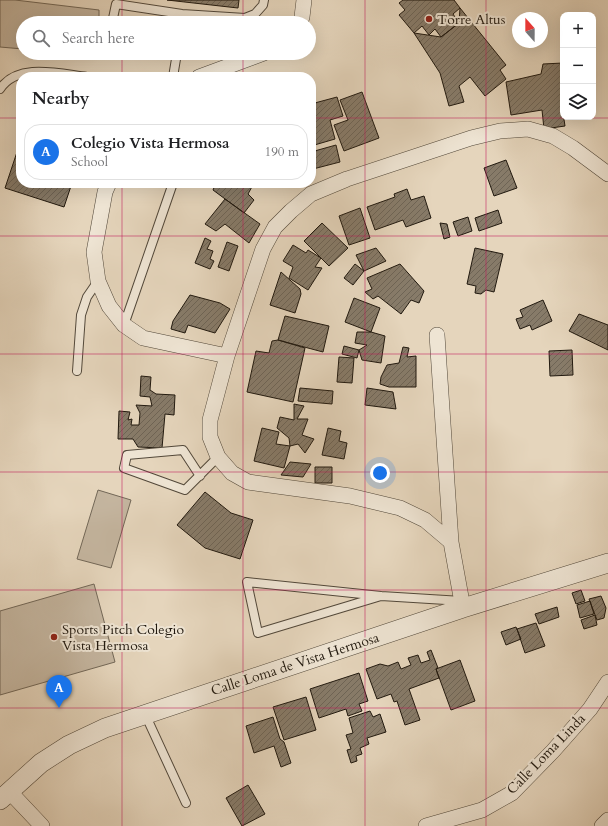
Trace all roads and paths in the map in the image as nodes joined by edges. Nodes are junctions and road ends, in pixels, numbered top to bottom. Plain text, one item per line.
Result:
1 (264, 0) edge
2 (304, 0) edge
3 (182, 14) joint
4 (113, 16) edge
5 (214, 16) edge
6 (250, 16) edge
7 (302, 16) edge
8 (176, 60) edge
9 (245, 60) edge
10 (174, 72) edge
11 (213, 72) edge
12 (16, 76) edge
13 (0, 89) edge
14 (608, 174) edge
15 (107, 188) edge
16 (171, 188) edge
17 (98, 281) junction
18 (124, 326) junction
19 (436, 335) dead end
20 (227, 356) junction
21 (78, 371) dead end
22 (218, 457) junction
23 (200, 476) junction
24 (452, 542) junction
25 (608, 563) edge
26 (380, 596) junction
27 (463, 605) junction
28 (608, 682) edge
29 (145, 714) junction
30 (5, 795) edge
31 (186, 803) dead end
32 (608, 820) edge
33 (42, 826) edge
34 (426, 826) edge
35 (602, 826) edge

1 - 6 lane
2 - 7 street
3 - 4 lane
3 - 5 lane
8 - 10 lane
9 - 11 street
12 - 13 lane
14 - 20 street
15 - 17 street
16 - 18 lane
17 - 18 street
17 - 21 lane
18 - 20 street
19 - 24 street
20 - 22 street
22 - 23 lane
22 - 24 street
23 - 23 lane
24 - 27 street
25 - 27 street, Calle Loma de Vista Hermosa
26 - 26 lane
26 - 27 lane
27 - 29 street, Calle Loma de Vista Hermosa
28 - 34 street, Calle Loma Linda
29 - 30 street, Calle Loma de Vista Hermosa
29 - 31 lane
30 - 33 street
32 - 35 street

